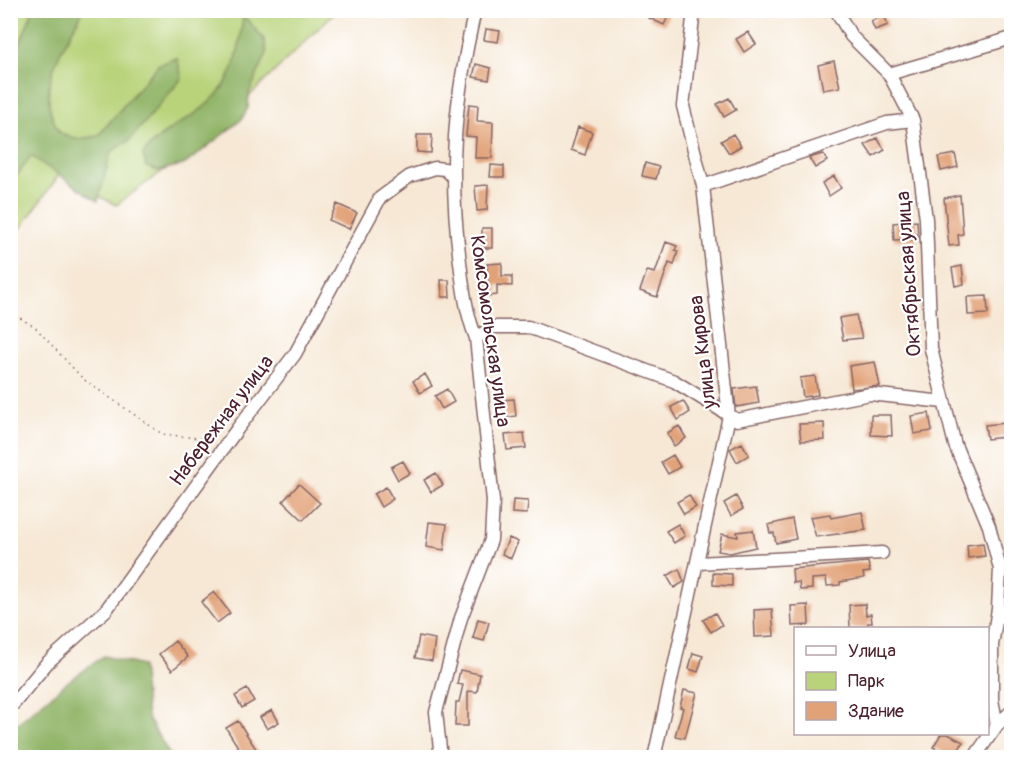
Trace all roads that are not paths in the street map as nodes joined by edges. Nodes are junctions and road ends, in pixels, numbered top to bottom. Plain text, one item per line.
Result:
1 (475, 10) edge
2 (694, 10) edge
3 (836, 10) edge
4 (1011, 38) edge
5 (889, 74) junction
6 (913, 120) junction
7 (452, 176) junction
8 (703, 186) junction
9 (476, 338) junction
10 (944, 402) junction
11 (729, 416) junction
12 (882, 553) dead end
13 (698, 563) junction
14 (10, 708) edge
15 (1011, 711) edge
16 (997, 725) junction
17 (441, 758) edge
18 (654, 758) edge
19 (974, 758) edge

1 - 7 street, Комсомольская улица
2 - 8 street, улица Кирова
3 - 5 street, Октябрьская улица
4 - 5 street
5 - 6 street, Октябрьская улица
6 - 8 street
6 - 10 street, Октябрьская улица
7 - 9 street, Комсомольская улица
7 - 14 street, Набережная улица
8 - 11 street, улица Кирова
9 - 11 street
9 - 17 street, Комсомольская улица
10 - 11 street
10 - 16 street, Октябрьская улица
11 - 13 street, улица Кирова
12 - 13 street
13 - 18 street, улица Кирова
15 - 16 street
16 - 19 street

